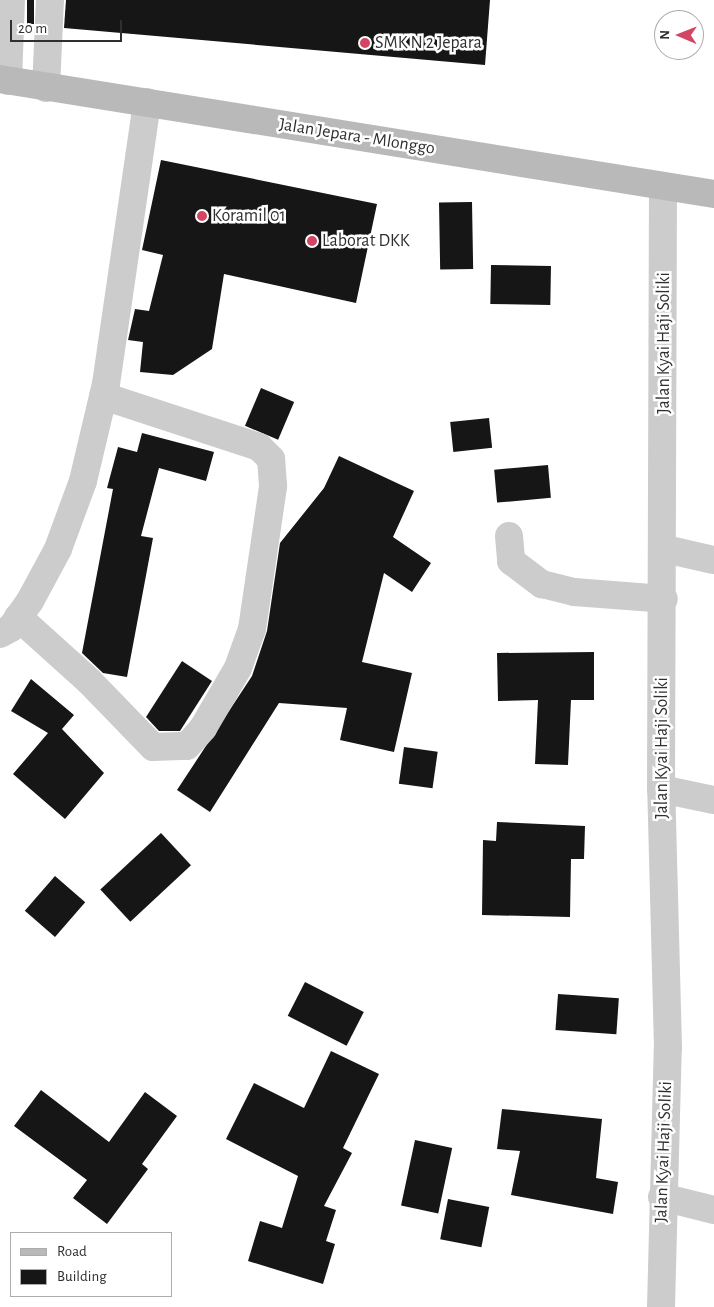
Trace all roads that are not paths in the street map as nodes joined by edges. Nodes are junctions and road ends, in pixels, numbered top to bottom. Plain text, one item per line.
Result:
1 (11, 0) edge
2 (50, 0) edge
3 (4, 80) edge
4 (46, 88) junction
5 (147, 102) junction
6 (663, 188) junction
7 (714, 194) edge
8 (103, 396) junction
9 (509, 536) dead end
10 (665, 549) junction
11 (714, 560) edge
12 (664, 599) junction
13 (9, 625) edge
14 (661, 789) junction
15 (714, 800) edge
16 (662, 1197) junction
17 (714, 1210) edge
18 (661, 1307) edge

1 - 3 street
2 - 4 street
3 - 4 main road, Jalan Jepara - Mlonggo
4 - 5 main road, Jalan Jepara - Mlonggo
5 - 6 main road, Jalan Jepara - Mlonggo
5 - 8 street
6 - 7 main road, Jalan Jepara - Mlonggo
6 - 10 street, Jalan Kyai Haji Soliki
8 - 13 street
8 - 13 street
9 - 12 street
10 - 11 street
10 - 12 street, Jalan Kyai Haji Soliki
12 - 14 street, Jalan Kyai Haji Soliki
14 - 15 street
14 - 16 street, Jalan Kyai Haji Soliki
16 - 17 street
16 - 18 street, Jalan Kyai Haji Soliki

